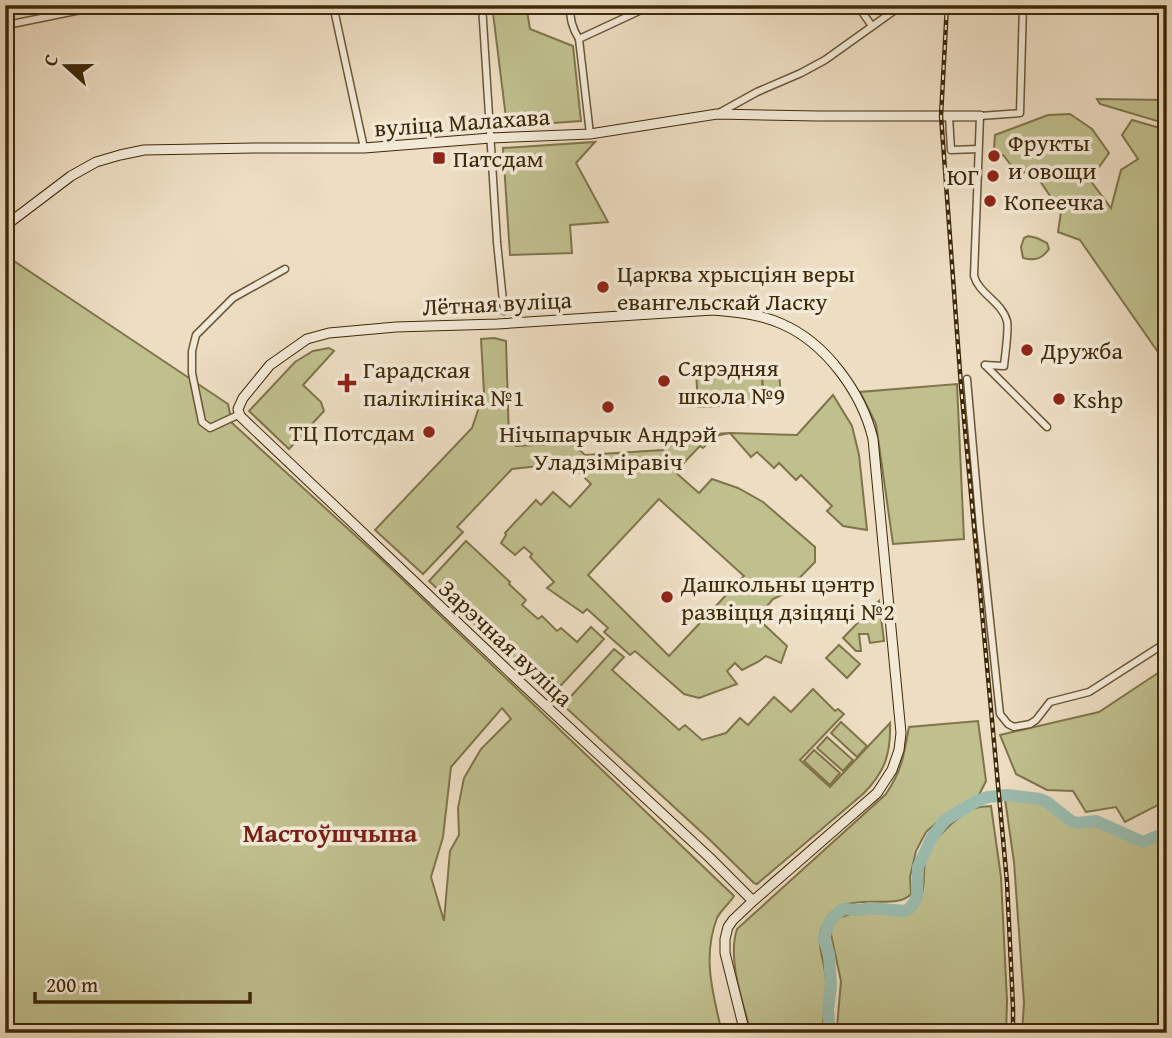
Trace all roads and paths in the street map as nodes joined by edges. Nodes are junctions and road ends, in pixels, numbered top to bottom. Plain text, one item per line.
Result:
1 (105, 5) edge
2 (333, 5) edge
3 (482, 5) edge
4 (570, 5) edge
5 (652, 5) edge
6 (857, 5) edge
7 (902, 5) edge
8 (1023, 5) edge
9 (5, 22) edge
10 (872, 26) junction
11 (579, 39) junction
12 (717, 114) junction
13 (945, 116) junction
14 (980, 116) junction
15 (590, 134) junction
16 (491, 138) junction
17 (364, 148) junction
18 (978, 149) junction
19 (6, 225) edge
20 (285, 269) dead end
21 (504, 311) dead end
22 (967, 379) dead end
23 (239, 412) junction
24 (1047, 427) dead end
25 (1167, 642) edge
26 (753, 901) junction
27 (745, 1033) edge

1 - 9 street
2 - 17 street
3 - 16 street
4 - 11 street
5 - 11 street
6 - 10 street
7 - 10 street
8 - 14 street
10 - 12 street
11 - 15 street
12 - 13 street, вуліца Малахава
12 - 15 street, вуліца Малахава
13 - 14 street, вуліца Малахава
13 - 18 street
14 - 18 street
15 - 16 street, вуліца Малахава
16 - 17 street, вуліца Малахава
16 - 21 street
17 - 19 street, вуліца Малахава
18 - 24 street
20 - 23 street
22 - 25 street
23 - 26 street, Зарэчная вуліца
23 - 26 street, Лётная вуліца
26 - 27 street, Лётная вуліца

